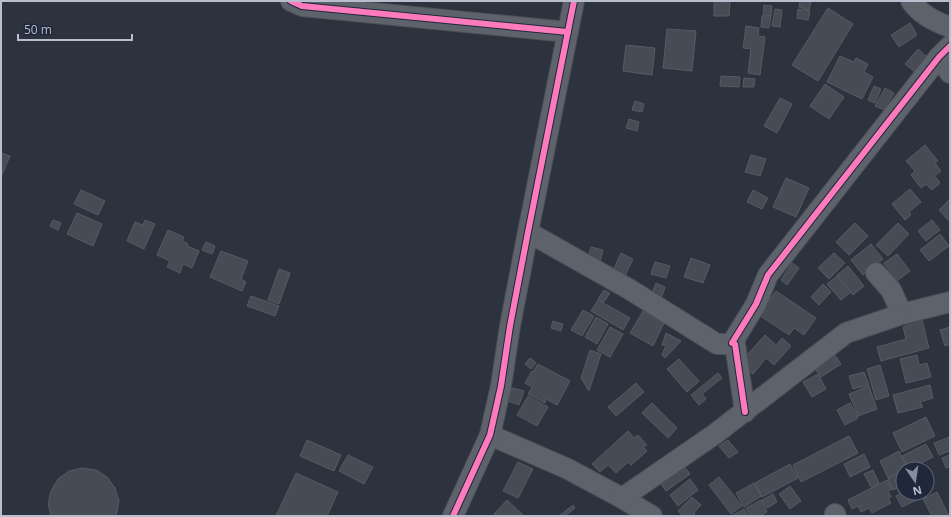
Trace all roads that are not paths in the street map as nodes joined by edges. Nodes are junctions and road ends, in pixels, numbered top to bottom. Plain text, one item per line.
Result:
1 (291, 1) edge
2 (574, 1) edge
3 (911, 1) edge
4 (950, 27) edge
5 (568, 32) junction
6 (945, 51) edge
7 (950, 73) edge
8 (528, 232) junction
9 (876, 273) dead end
10 (950, 302) edge
11 (902, 314) junction
12 (735, 344) junction
13 (745, 412) junction
14 (490, 435) junction
15 (622, 498) junction
16 (453, 516) edge
17 (652, 516) edge

1 - 5 street
2 - 5 street
3 - 4 street
5 - 8 street
6 - 7 street
6 - 12 street
8 - 12 street
8 - 14 street
9 - 11 street
10 - 11 street
11 - 13 street
12 - 13 street
13 - 15 street
14 - 15 street
14 - 16 street
15 - 17 street

